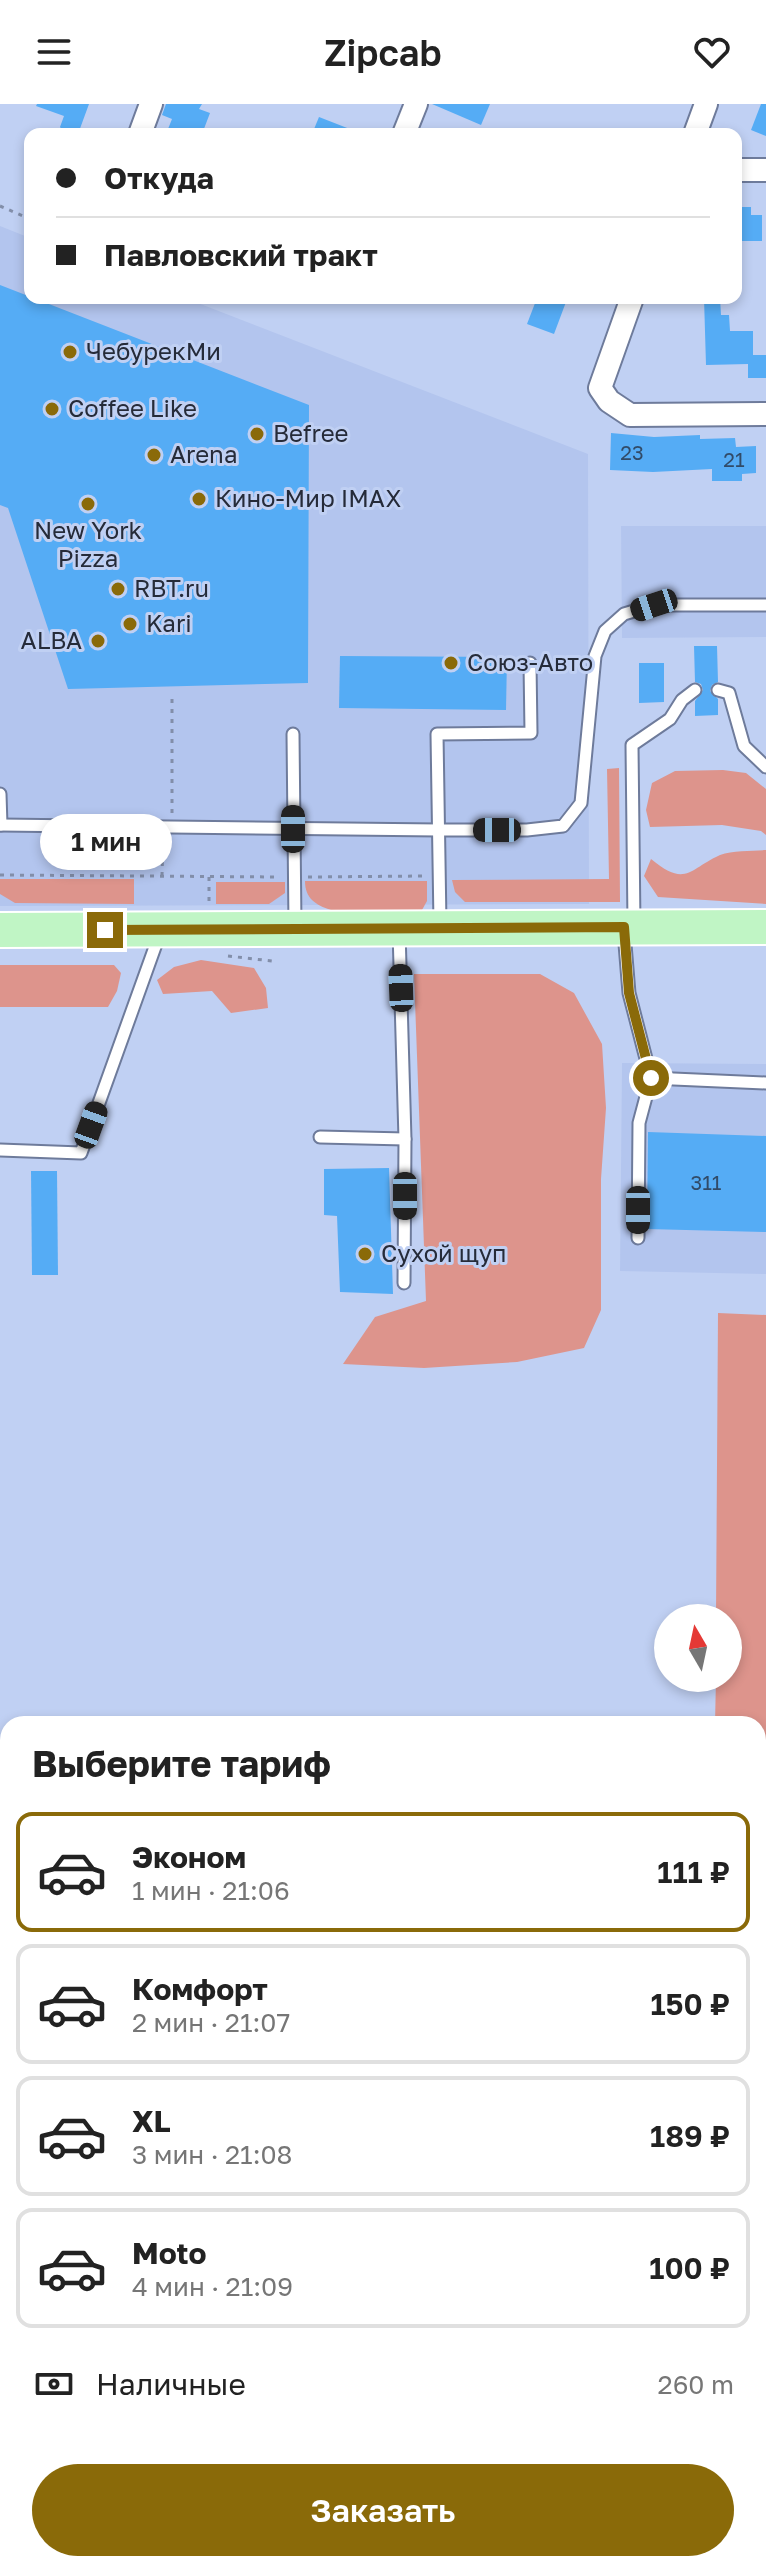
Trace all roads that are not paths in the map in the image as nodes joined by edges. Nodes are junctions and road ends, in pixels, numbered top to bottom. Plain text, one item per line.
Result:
1 (151, 104) edge
2 (416, 104) edge
3 (706, 104) edge
4 (142, 128) edge
5 (406, 128) edge
6 (697, 128) edge
7 (742, 170) edge
8 (766, 170) edge
9 (630, 304) edge
10 (766, 414) edge
11 (766, 605) edge
12 (530, 663) dead end
13 (695, 690) dead end
14 (718, 690) dead end
15 (293, 734) dead end
16 (766, 767) edge
17 (0, 794) edge
18 (0, 825) edge
19 (293, 829) junction
20 (439, 830) junction
21 (295, 927) junction
22 (629, 927) junction
23 (766, 927) edge
24 (399, 928) junction
25 (440, 928) junction
26 (0, 930) edge
27 (162, 930) junction
28 (651, 1078) junction
29 (766, 1083) edge
30 (320, 1137) dead end
31 (405, 1139) junction
32 (0, 1150) edge
33 (638, 1238) dead end
34 (404, 1283) dead end

1 - 4 street
2 - 5 street
3 - 6 street
7 - 8 street
9 - 10 street
11 - 20 lane
12 - 20 lane
13 - 22 lane
14 - 16 lane
15 - 19 lane
17 - 18 lane
18 - 19 lane
19 - 20 lane
19 - 21 lane
20 - 25 lane
21 - 24 main road
21 - 27 main road
22 - 23 main road
22 - 25 main road
22 - 28 lane
24 - 25 main road
24 - 31 lane
26 - 27 main road
27 - 32 lane
28 - 29 lane
28 - 33 lane
30 - 31 lane
31 - 34 lane

